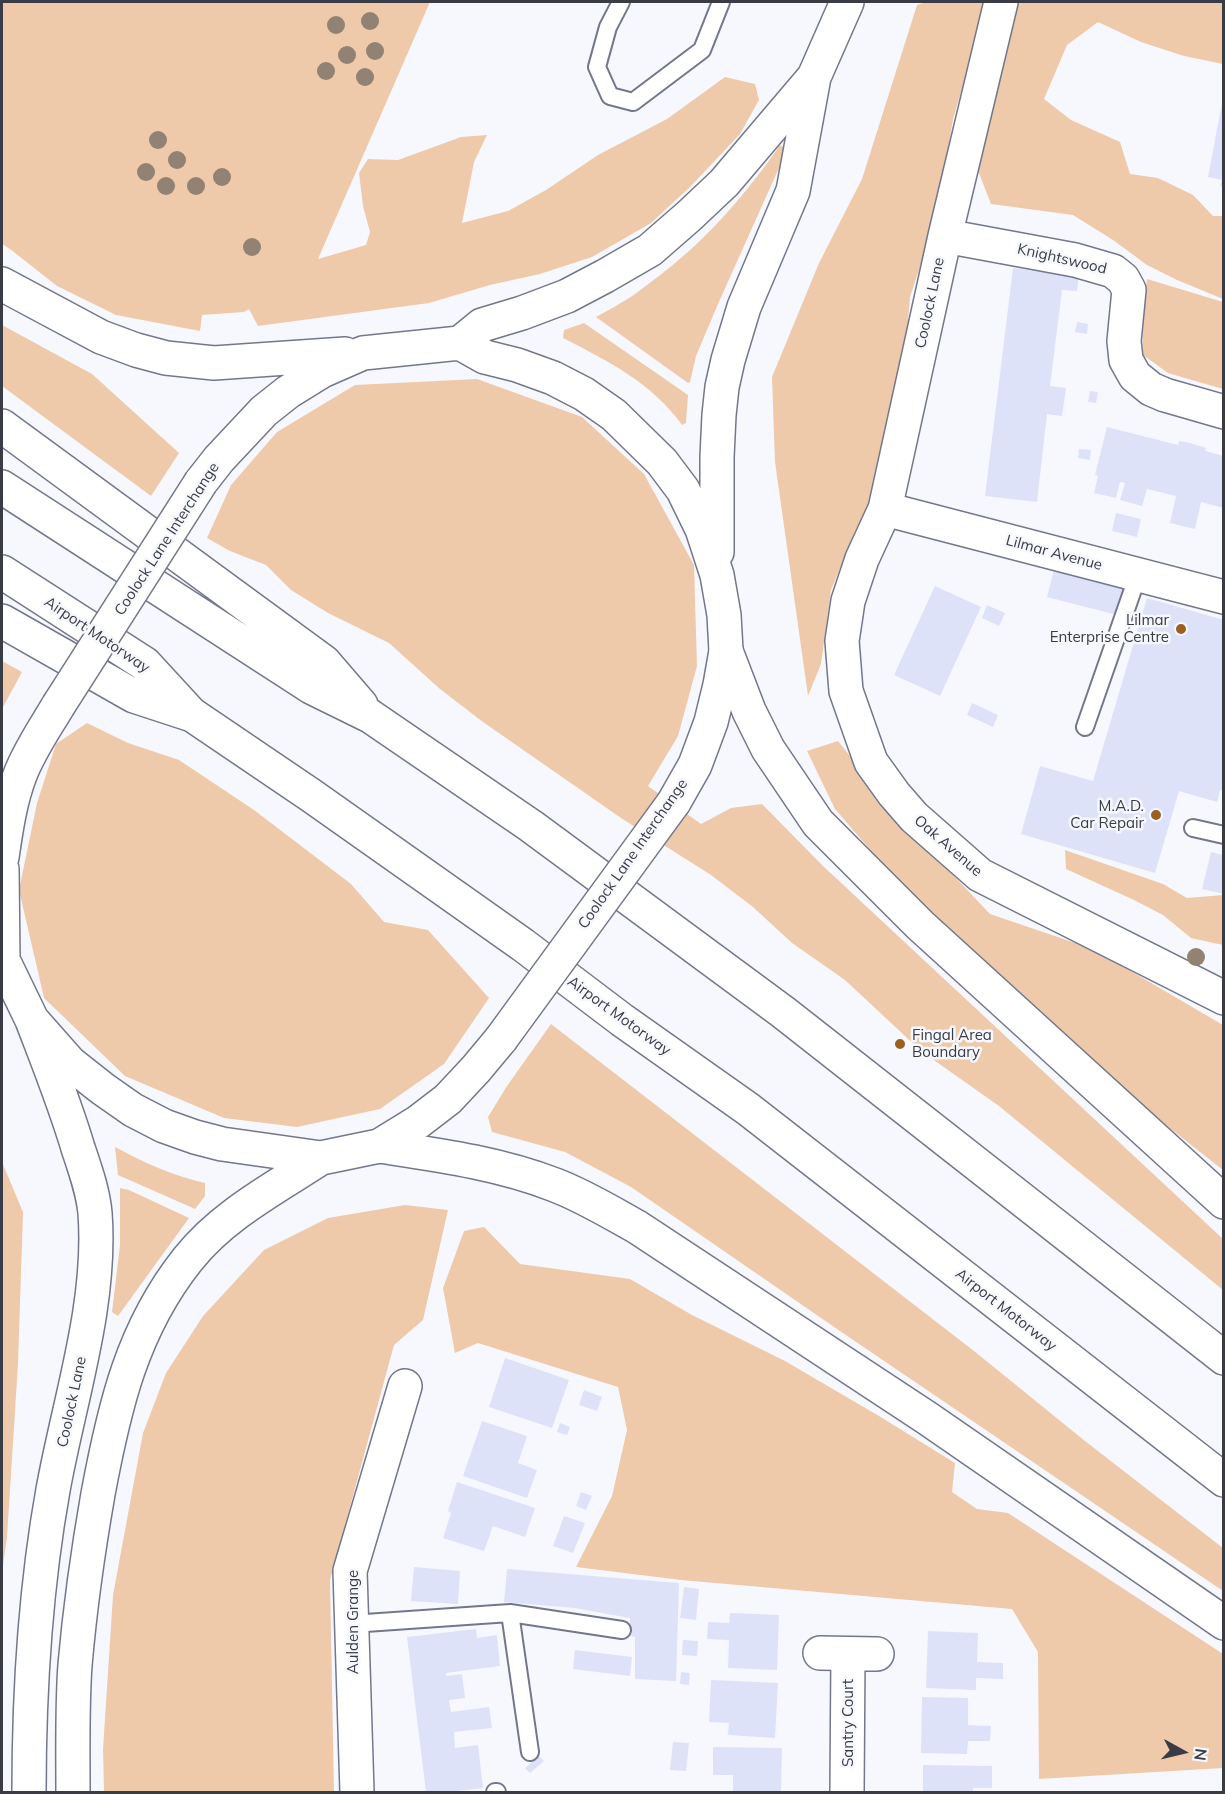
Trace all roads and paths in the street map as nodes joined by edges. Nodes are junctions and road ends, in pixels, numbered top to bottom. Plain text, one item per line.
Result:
1 (621, 2) edge
2 (721, 2) edge
3 (847, 2) edge
4 (1001, 2) edge
5 (814, 77) junction
6 (945, 236) junction
7 (2, 284) edge
8 (460, 342) junction
9 (363, 353) junction
10 (1224, 412) edge
11 (2, 426) edge
12 (2, 487) edge
13 (885, 509) junction
14 (2, 572) edge
15 (717, 575) junction
16 (1138, 575) junction
17 (1224, 597) edge
18 (848, 601) joint
19 (2, 621) edge
20 (726, 651) junction
21 (191, 714) junction
22 (369, 716) junction
23 (1085, 727) dead end
24 (1193, 828) dead end
25 (1224, 835) edge
26 (2, 857) edge
27 (2, 869) edge
28 (2, 958) edge
29 (1224, 998) edge
30 (32, 1020) junction
31 (379, 1146) junction
32 (321, 1158) junction
33 (1224, 1202) edge
34 (1224, 1358) edge
35 (405, 1386) dead end
36 (1224, 1480) edge
37 (510, 1613) junction
38 (1224, 1623) edge
39 (351, 1624) junction
40 (622, 1630) dead end
41 (848, 1654) dead end
42 (530, 1752) dead end
43 (29, 1792) edge
44 (74, 1792) edge
45 (357, 1792) edge
46 (848, 1792) edge

1 - 2 lane
3 - 5 main road
4 - 6 main road, Coolock Lane
5 - 8 main road
5 - 15 main road
6 - 10 main road, Knightswood
6 - 13 main road, Coolock Lane
7 - 9 main road
8 - 9 main road, Coolock Lane Interchange
8 - 15 main road, Coolock Lane Interchange
9 - 26 main road, Coolock Lane Interchange, bridge
11 - 22 main road
12 - 22 main road
13 - 16 main road, Lilmar Avenue
13 - 18 main road, Coolock Lane
14 - 21 main road, Airport Motorway
15 - 20 main road, Coolock Lane Interchange
16 - 17 main road, Lilmar Avenue
16 - 23 lane
18 - 29 main road, Oak Avenue
19 - 21 main road
20 - 31 main road, Coolock Lane Interchange, bridge
20 - 33 main road
21 - 36 main road, Airport Motorway
22 - 34 main road
24 - 25 lane
27 - 28 main road, Coolock Lane Interchange
28 - 30 main road, Coolock Lane Interchange
30 - 32 main road, Coolock Lane Interchange
30 - 43 main road, Coolock Lane
31 - 32 main road, Coolock Lane Interchange
31 - 38 main road
32 - 44 main road
35 - 39 main road, Aulden Grange
37 - 39 lane
37 - 40 lane
37 - 42 lane
39 - 45 main road, Aulden Grange
41 - 46 main road, Santry Court

